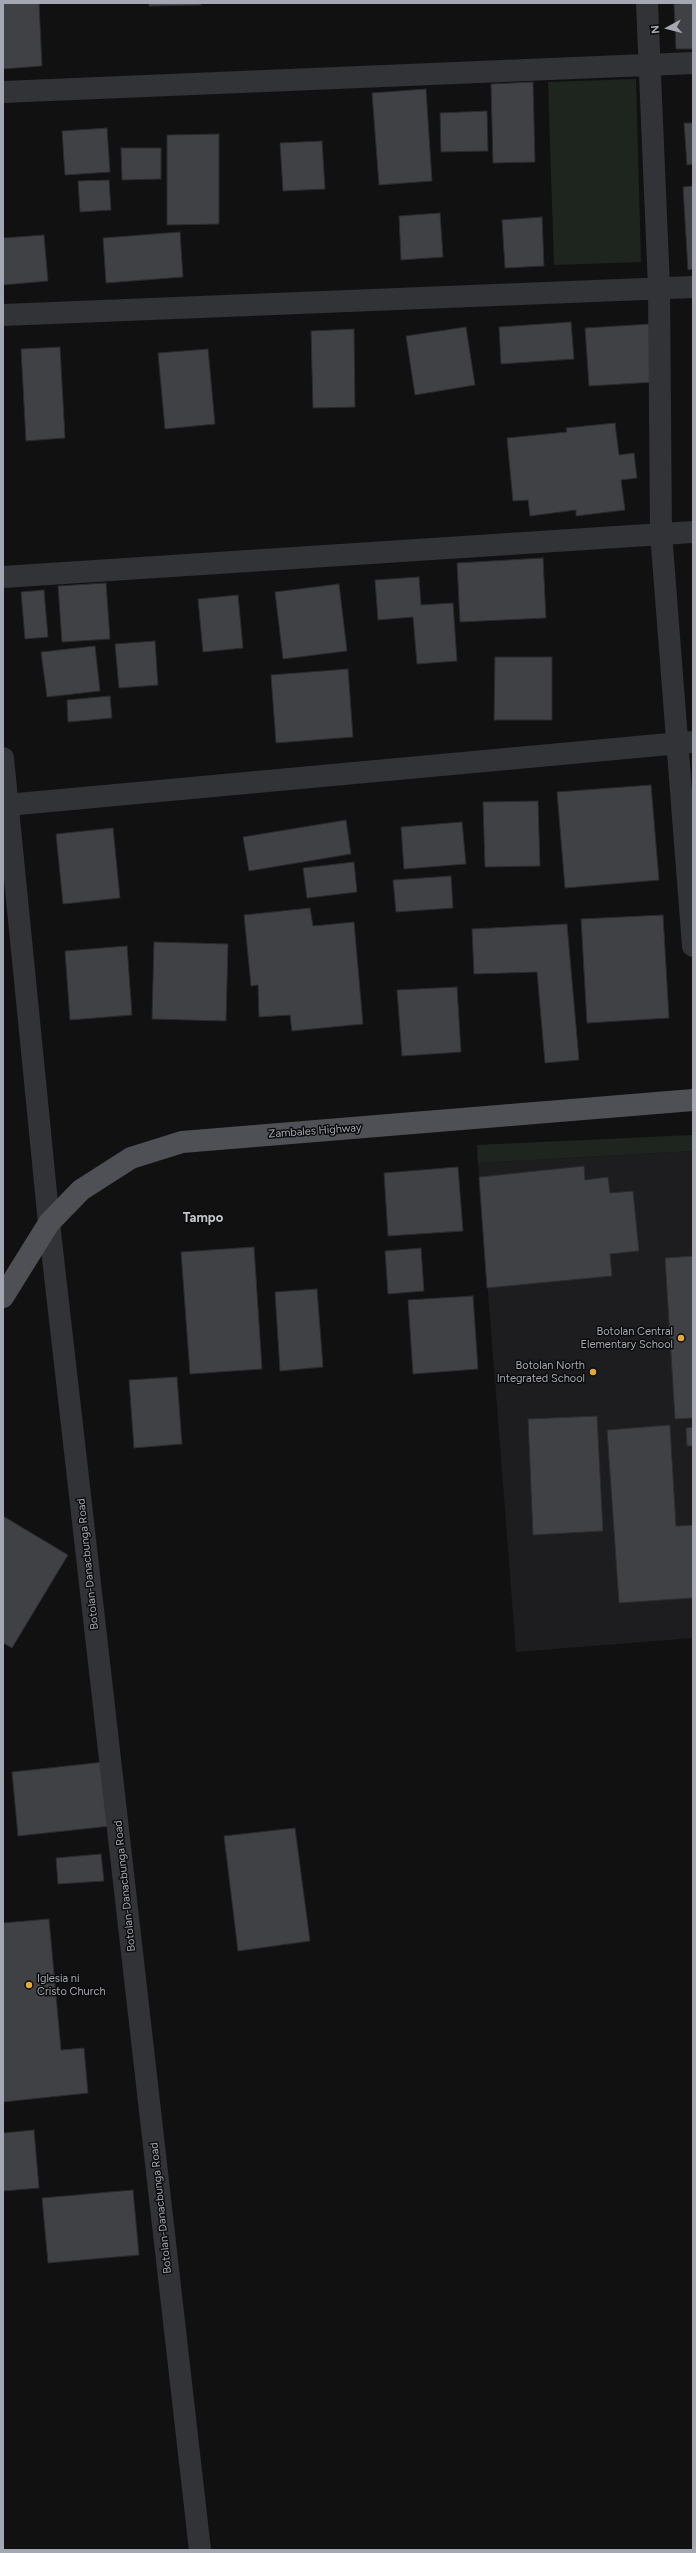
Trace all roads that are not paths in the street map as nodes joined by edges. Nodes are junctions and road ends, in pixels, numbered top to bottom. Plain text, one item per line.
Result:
1 (647, 3) edge
2 (693, 63) edge
3 (649, 66) junction
4 (3, 92) edge
5 (659, 287) junction
6 (693, 287) edge
7 (3, 315) edge
8 (693, 532) edge
9 (662, 533) junction
10 (3, 577) edge
11 (685, 742) edge
12 (3, 758) edge
13 (8, 805) junction
14 (693, 946) edge
15 (693, 1100) edge
16 (50, 1223) junction
17 (3, 1297) edge
18 (200, 2550) edge

1 - 3 street
2 - 3 street
3 - 4 street
3 - 5 street
5 - 6 street
5 - 7 street
5 - 9 street
8 - 9 street
9 - 10 street
9 - 11 street
11 - 13 street
11 - 14 street
12 - 13 street, Botolan-Danacbunga Road
13 - 16 street, Botolan-Danacbunga Road
15 - 16 main road, Zambales Highway
16 - 17 main road, Zambales Highway
16 - 18 street, Botolan-Danacbunga Road

